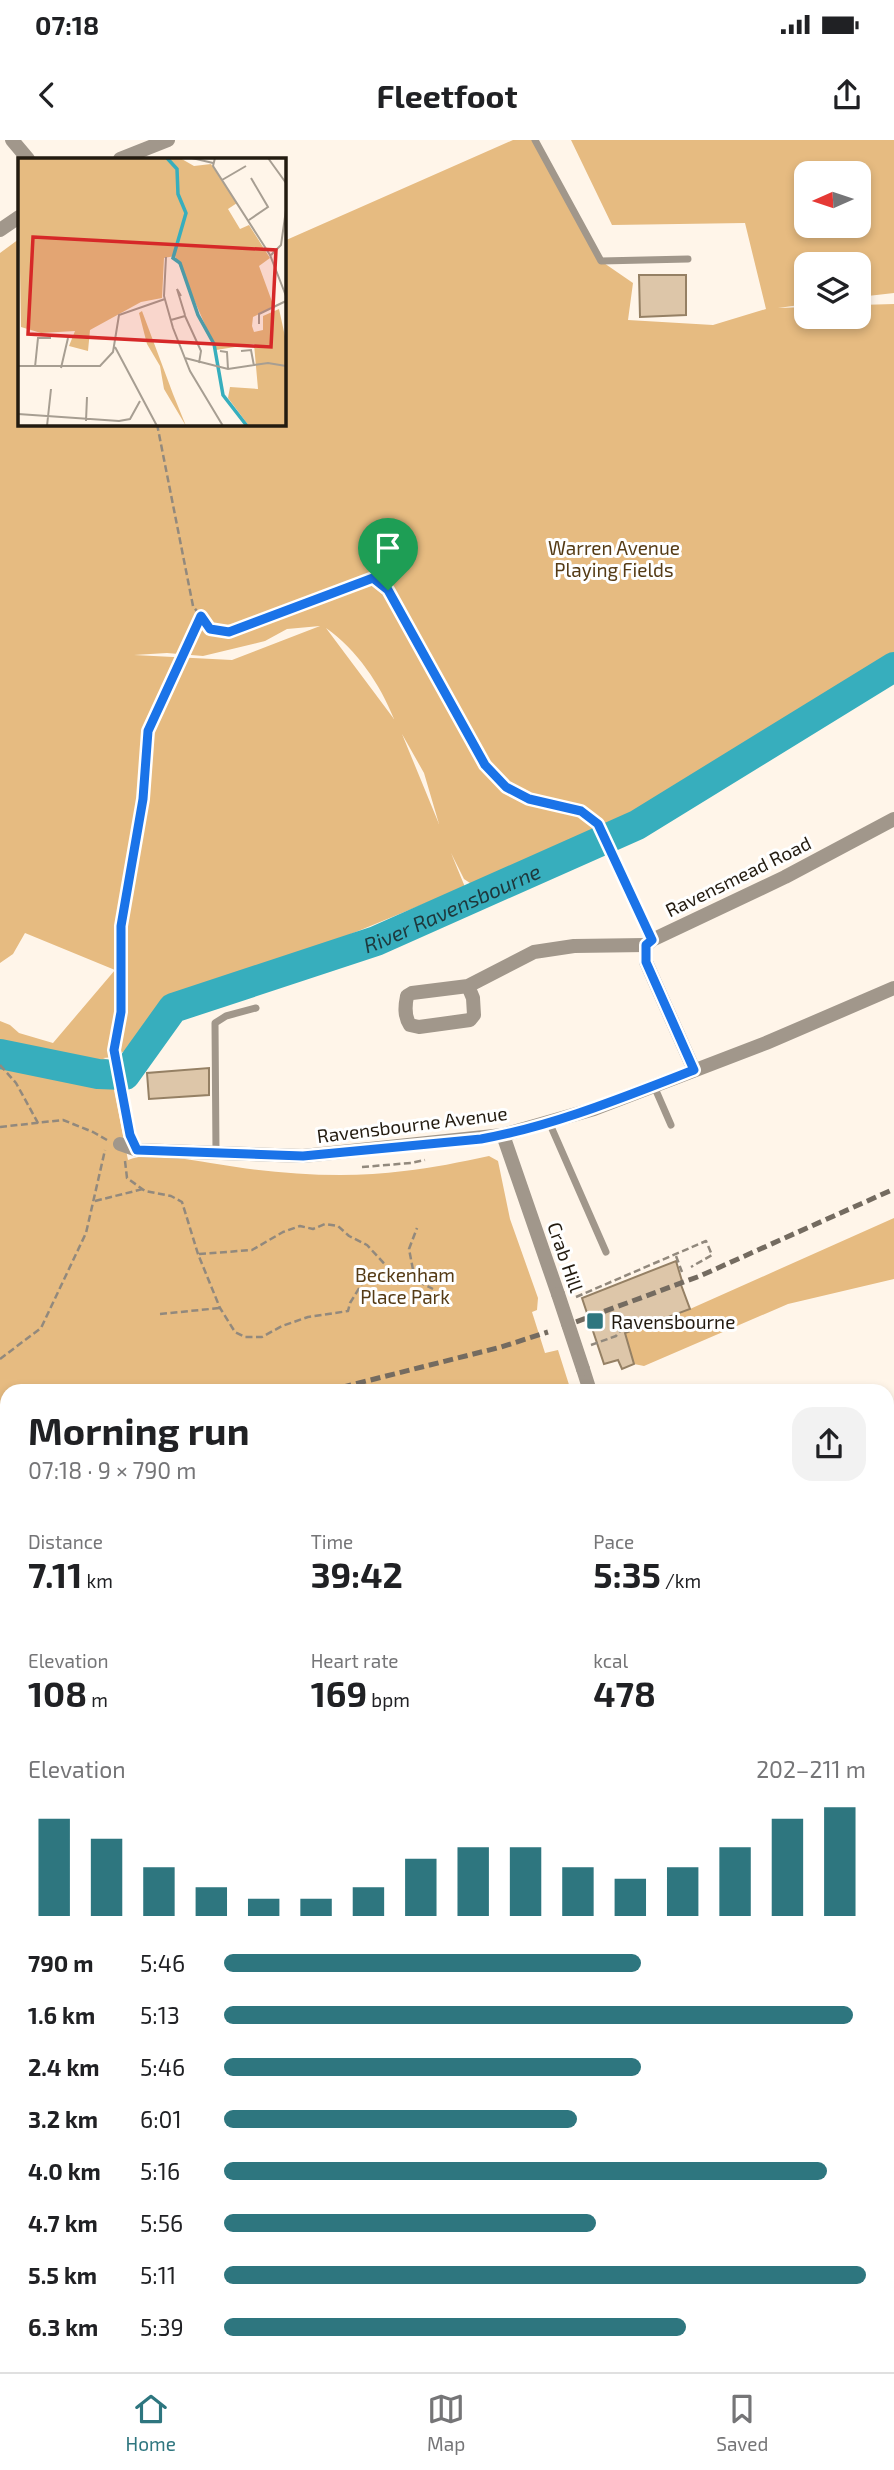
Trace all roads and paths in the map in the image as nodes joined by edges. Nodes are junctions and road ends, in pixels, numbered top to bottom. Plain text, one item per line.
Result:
1 (12, 140) edge
2 (167, 140) edge
3 (535, 140) edge
4 (27, 158) edge
5 (122, 158) edge
6 (18, 218) edge
7 (0, 230) edge
8 (688, 259) dead end
9 (157, 425) edge
10 (201, 616) junction
11 (894, 819) edge
12 (649, 942) junction
13 (468, 986) junction
14 (894, 988) edge
15 (256, 1008) dead end
16 (0, 1065) edge
17 (694, 1070) junction
18 (654, 1086) junction
19 (549, 1122) junction
20 (38, 1123) junction
21 (671, 1125) dead end
22 (0, 1126) edge
23 (503, 1135) junction
24 (122, 1147) junction
25 (216, 1153) junction
26 (143, 1189) junction
27 (94, 1202) junction
28 (417, 1228) dead end
29 (606, 1252) dead end
30 (198, 1254) junction
31 (676, 1255) junction
32 (691, 1267) dead end
33 (391, 1271) junction
34 (682, 1272) dead end
35 (415, 1280) junction
36 (433, 1289) dead end
37 (576, 1297) dead end
38 (220, 1308) junction
39 (160, 1314) dead end
40 (626, 1322) dead end
41 (582, 1349) dead end
42 (0, 1359) edge
43 (588, 1384) edge

1 - 4 street
2 - 5 street
3 - 8 lane
6 - 7 street
9 - 10 path
10 - 12 path
10 - 24 path
11 - 12 street, Ravensmead Road
12 - 13 street
12 - 17 street
13 - 13 street
14 - 17 street, Ravensbourne Avenue
15 - 25 lane
16 - 20 path
17 - 18 street, Ravensbourne Avenue
18 - 19 street, Ravensbourne Avenue
18 - 21 lane
19 - 23 street, Ravensbourne Avenue
19 - 29 lane
20 - 22 path
20 - 24 path
23 - 25 street, Ravensbourne Avenue
23 - 43 street, Crab Hill, bridge
24 - 25 street, Ravensbourne Avenue
24 - 26 path
24 - 27 path
26 - 27 path
26 - 30 path
27 - 42 path
28 - 35 path
30 - 33 path
30 - 38 path
31 - 32 path
31 - 34 path
31 - 37 path
33 - 35 path
33 - 38 path
35 - 36 path
38 - 39 path
40 - 41 path

